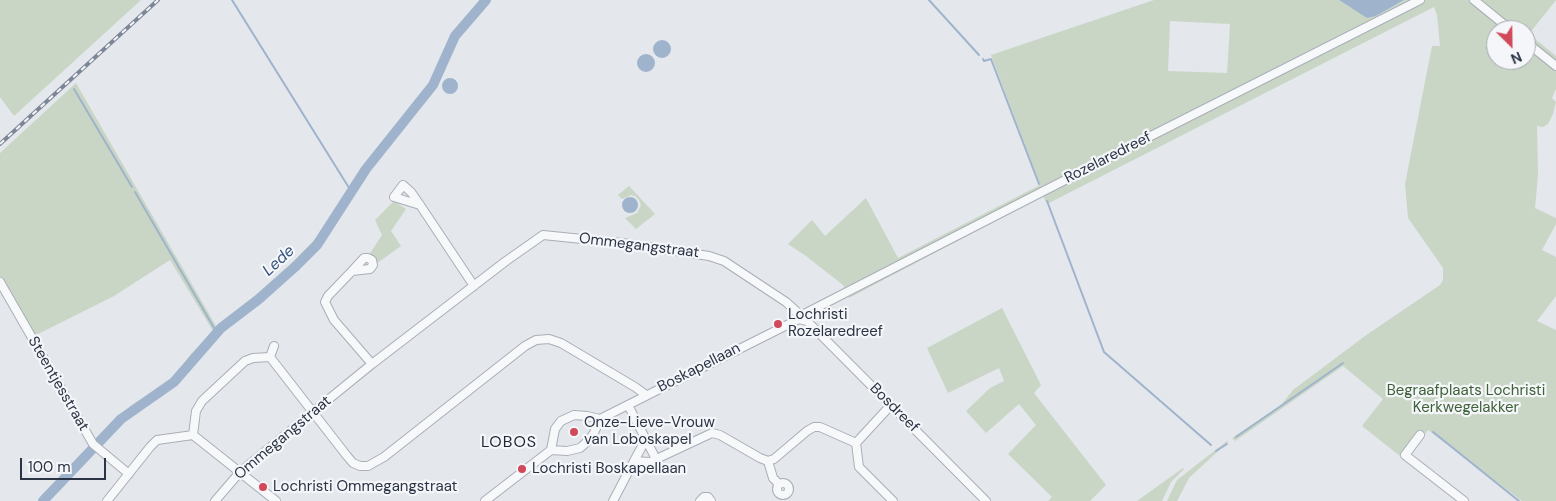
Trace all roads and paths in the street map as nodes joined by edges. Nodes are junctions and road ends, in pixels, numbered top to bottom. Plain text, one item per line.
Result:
1 (1420, 0) edge
2 (1474, 0) edge
3 (1499, 20) edge
4 (1536, 50) edge
5 (1556, 66) edge
6 (420, 205) dead end
7 (352, 271) dead end
8 (0, 282) edge
9 (474, 286) junction
10 (799, 318) junction
11 (274, 346) dead end
12 (270, 357) junction
13 (372, 364) junction
14 (646, 395) junction
15 (628, 404) junction
16 (891, 406) junction
17 (313, 412) junction
18 (600, 419) junction
19 (193, 435) junction
20 (1420, 435) dead end
21 (646, 439) junction
22 (856, 443) junction
23 (551, 450) junction
24 (656, 459) junction
25 (768, 460) junction
26 (634, 461) junction
27 (240, 472) junction
28 (129, 474) junction
29 (779, 484) dead end
30 (107, 501) edge
31 (215, 501) edge
32 (276, 501) edge
33 (486, 501) edge
34 (613, 501) edge
35 (700, 501) edge
36 (711, 501) edge
37 (892, 501) edge
38 (986, 501) edge
39 (1464, 501) edge

1 - 10 street, Rozelaredreef
2 - 3 street
4 - 5 street
6 - 9 street
7 - 13 street
8 - 28 street, Steentjesstraat
9 - 10 street, Ommegangstraat
9 - 13 street, Ommegangstraat
10 - 14 street, Boskapellaan
10 - 16 street, Bosdreef
11 - 12 street
12 - 17 street
12 - 19 street
13 - 17 street, Ommegangstraat
14 - 15 street, Boskapellaan
14 - 17 street
15 - 18 street, Boskapellaan
15 - 21 street
16 - 22 street
16 - 38 street, Bosdreef
17 - 27 street, Ommegangstraat
18 - 23 street
18 - 23 street
19 - 27 street
19 - 28 street
20 - 39 street
21 - 24 street
21 - 26 street
22 - 25 street
22 - 37 street
23 - 33 street
24 - 25 street
24 - 26 street
25 - 29 street
26 - 34 street
27 - 31 street, Ommegangstraat
27 - 32 street
28 - 30 street
35 - 36 street

